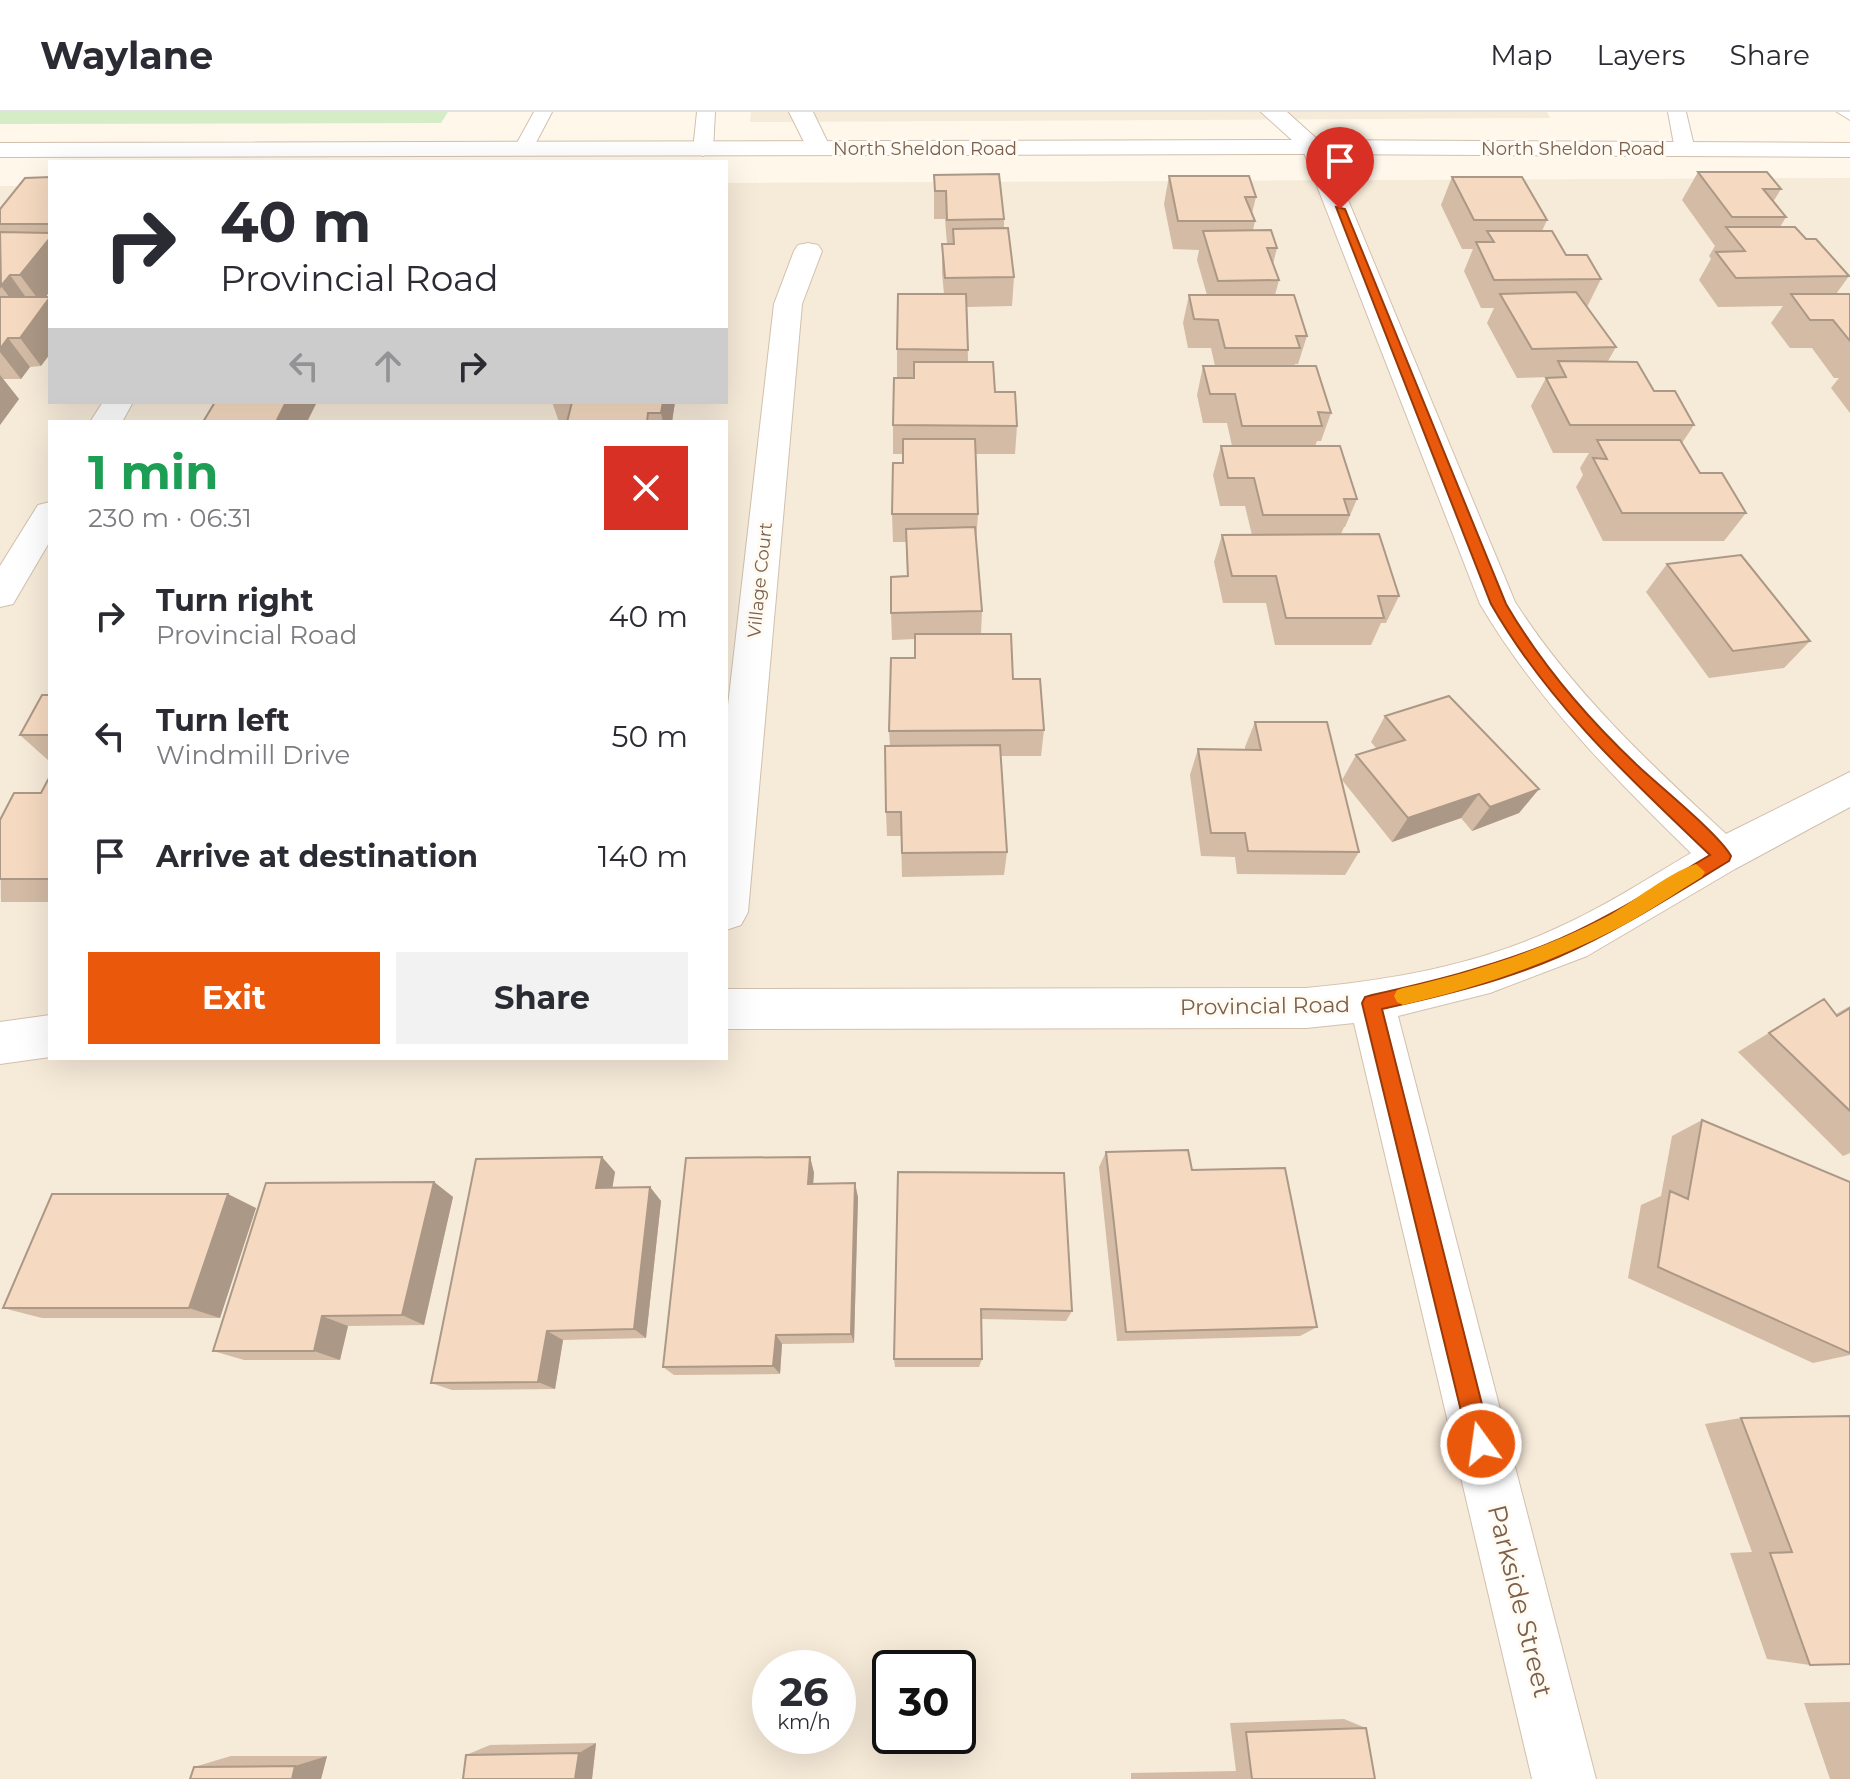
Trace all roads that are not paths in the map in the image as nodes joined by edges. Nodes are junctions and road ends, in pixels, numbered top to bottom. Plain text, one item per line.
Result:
1 (543, 112) edge
2 (706, 112) edge
3 (801, 112) edge
4 (1273, 112) edge
5 (1677, 112) edge
6 (1320, 133) junction
7 (819, 149) junction
8 (0, 150) edge
9 (523, 150) junction
10 (703, 150) junction
11 (1685, 150) junction
12 (1850, 150) edge
13 (808, 251) dead end
14 (48, 516) edge
15 (0, 595) edge
16 (1850, 788) edge
17 (1722, 856) junction
18 (728, 892) edge
19 (1372, 1003) junction
20 (728, 1009) edge
21 (48, 1036) edge
22 (0, 1043) edge
23 (1564, 1779) edge

1 - 9 lane
2 - 10 lane
3 - 7 street
4 - 6 street
5 - 11 lane
6 - 7 street, North Sheldon Road
6 - 11 street, North Sheldon Road
6 - 17 street
7 - 10 street, North Sheldon Road
8 - 9 street, North Sheldon Road
9 - 10 street, North Sheldon Road
11 - 12 street, North Sheldon Road
13 - 18 street, Village Court
14 - 15 street
16 - 17 street, Provincial Road
17 - 19 street, Provincial Road
19 - 20 street, Provincial Road
19 - 23 street, Parkside Street
21 - 22 street

